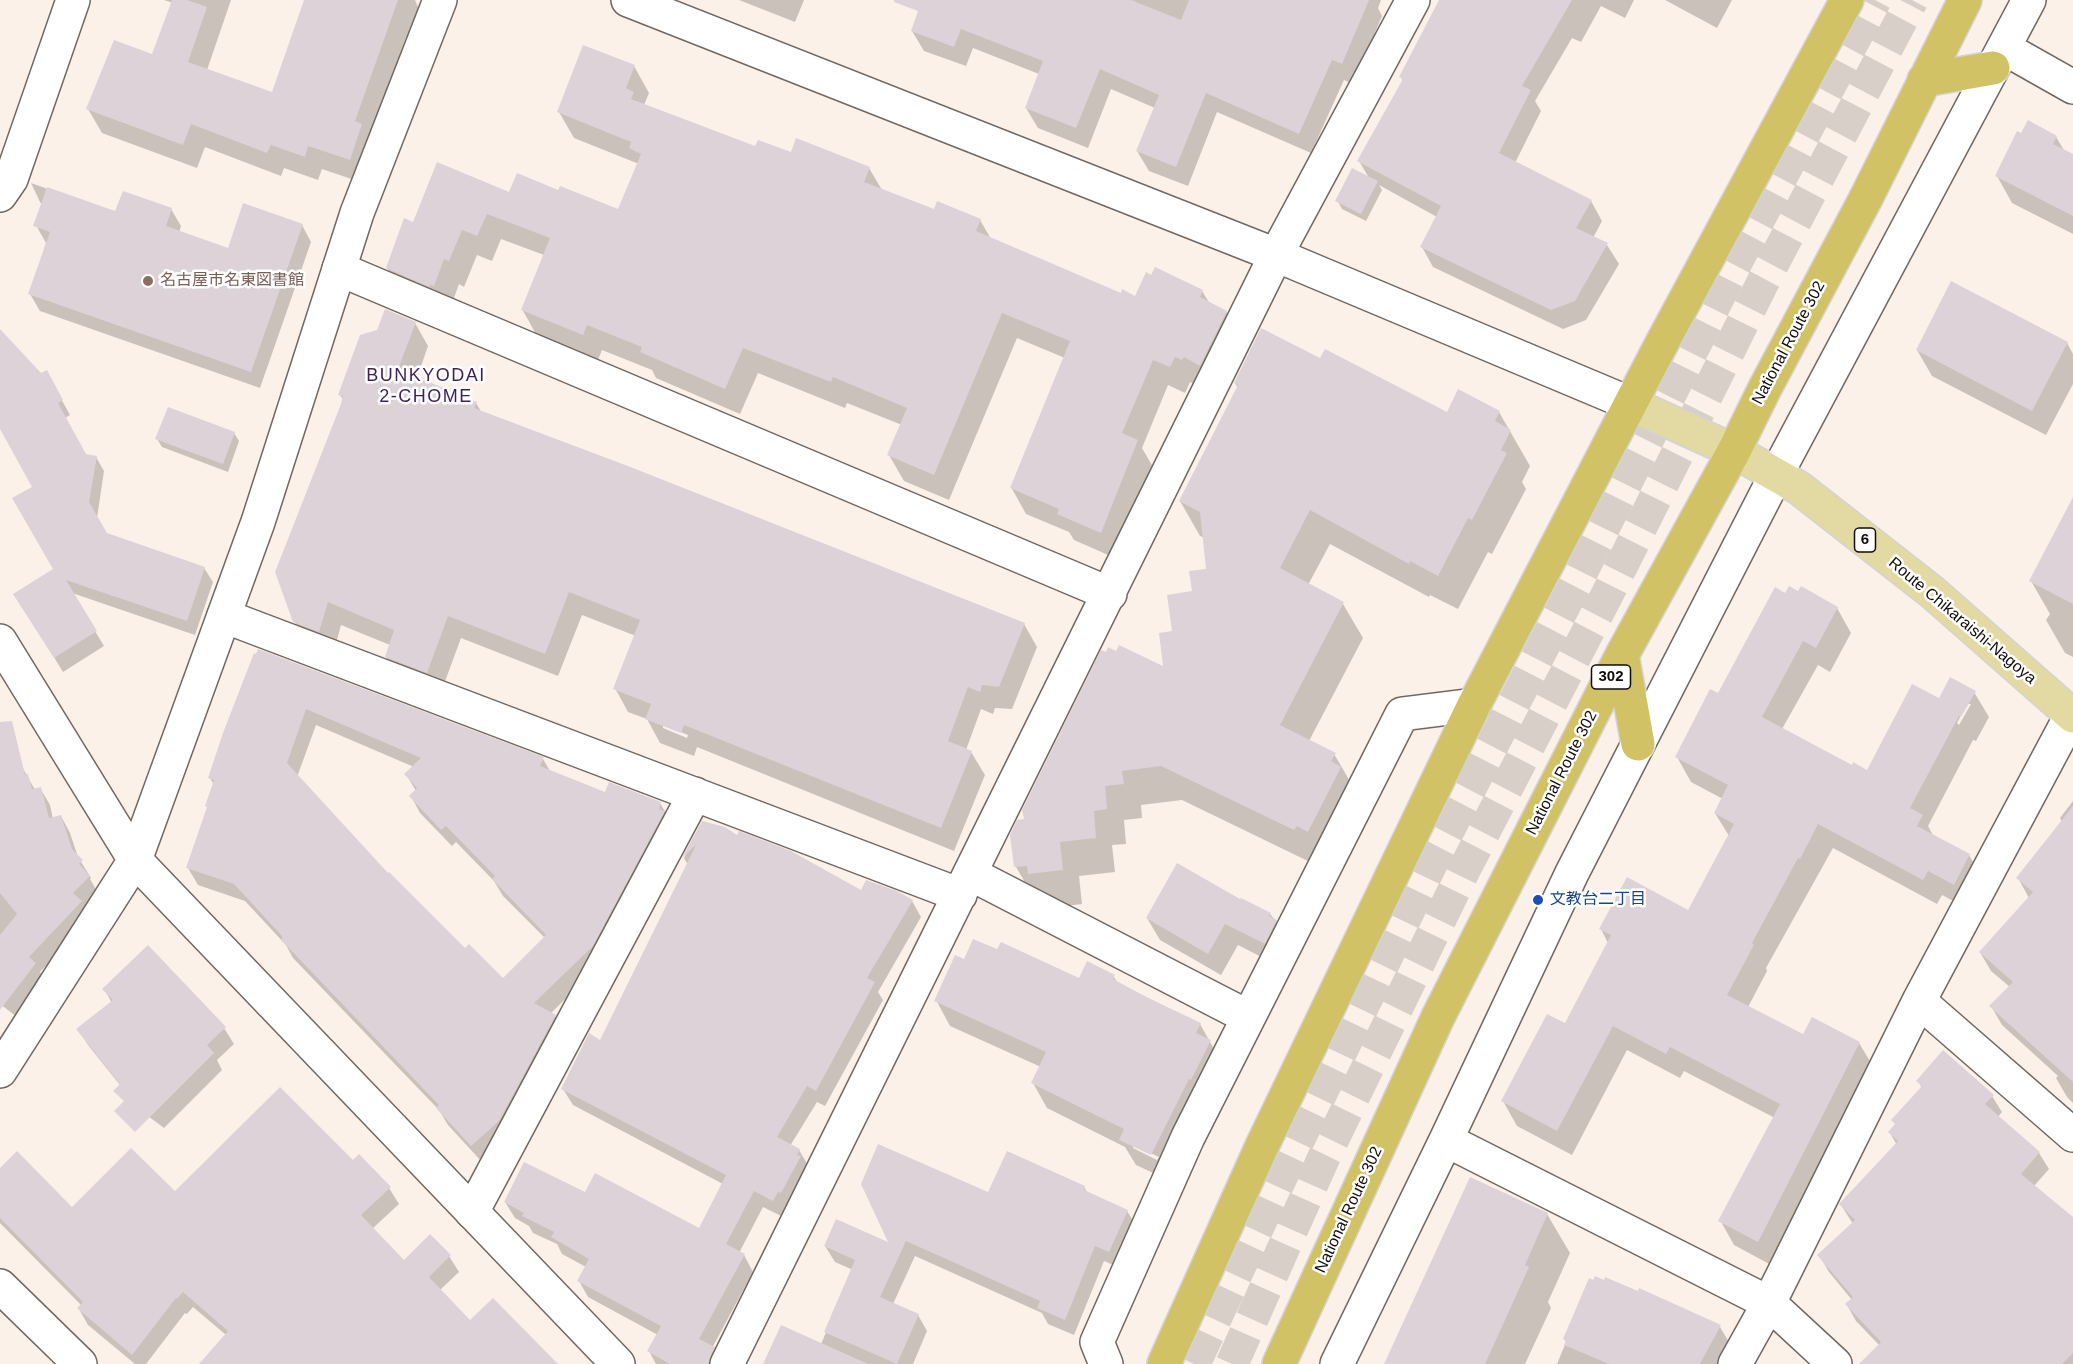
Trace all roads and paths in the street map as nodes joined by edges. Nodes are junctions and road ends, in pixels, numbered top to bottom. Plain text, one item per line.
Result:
1 (73, 0) edge
2 (440, 0) edge
3 (628, 0) edge
4 (1413, 0) edge
5 (1847, 0) edge
6 (1965, 0) edge
7 (2029, 0) edge
8 (1998, 58) junction
9 (1924, 80) junction
10 (2073, 87) edge
11 (0, 195) edge
12 (1276, 255) junction
13 (339, 269) junction
14 (1631, 404) junction
15 (1734, 451) junction
16 (1776, 475) junction
17 (1110, 594) junction
18 (224, 616) junction
19 (1, 645) edge
20 (1623, 655) junction
21 (1474, 705) junction
22 (2072, 714) edge
23 (1638, 744) junction
24 (695, 794) junction
25 (135, 860) junction
26 (965, 885) junction
27 (1919, 1000) junction
28 (1248, 1017) junction
29 (0, 1071) edge
30 (2073, 1135) edge
31 (1446, 1140) junction
32 (472, 1212) junction
33 (0, 1286) edge
34 (1769, 1303) junction
35 (80, 1364) edge
36 (618, 1364) edge
37 (727, 1364) edge
38 (1106, 1364) edge
39 (1164, 1364) edge
40 (1279, 1364) edge
41 (1336, 1364) edge
42 (1735, 1364) edge
43 (1835, 1364) edge

1 - 11 street
2 - 13 street
3 - 12 street
4 - 12 street
5 - 14 highway
6 - 9 highway, National Route 302 / 302
7 - 8 street
8 - 9 highway
8 - 10 street
8 - 16 street
9 - 15 highway, National Route 302 / 302
12 - 14 street
12 - 17 street
13 - 17 street
13 - 18 street
14 - 15 main road, Route Chikaraishi-Nagoya / 6
14 - 21 highway
15 - 16 main road, Route Chikaraishi-Nagoya / 6
15 - 20 highway, National Route 302 / 302
16 - 22 main road, Route Chikaraishi-Nagoya / 6
16 - 23 street
17 - 26 street
18 - 24 street
18 - 25 street
19 - 25 street
20 - 23 highway
20 - 40 highway, National Route 302 / 302
21 - 28 street
21 - 39 highway
22 - 27 street
23 - 31 street
24 - 26 street
24 - 32 street
25 - 29 street
25 - 32 street
26 - 28 street
26 - 37 street
27 - 30 street
27 - 34 street
28 - 38 street
31 - 34 street
31 - 41 street
32 - 36 street
33 - 35 street
34 - 42 street
34 - 43 street

